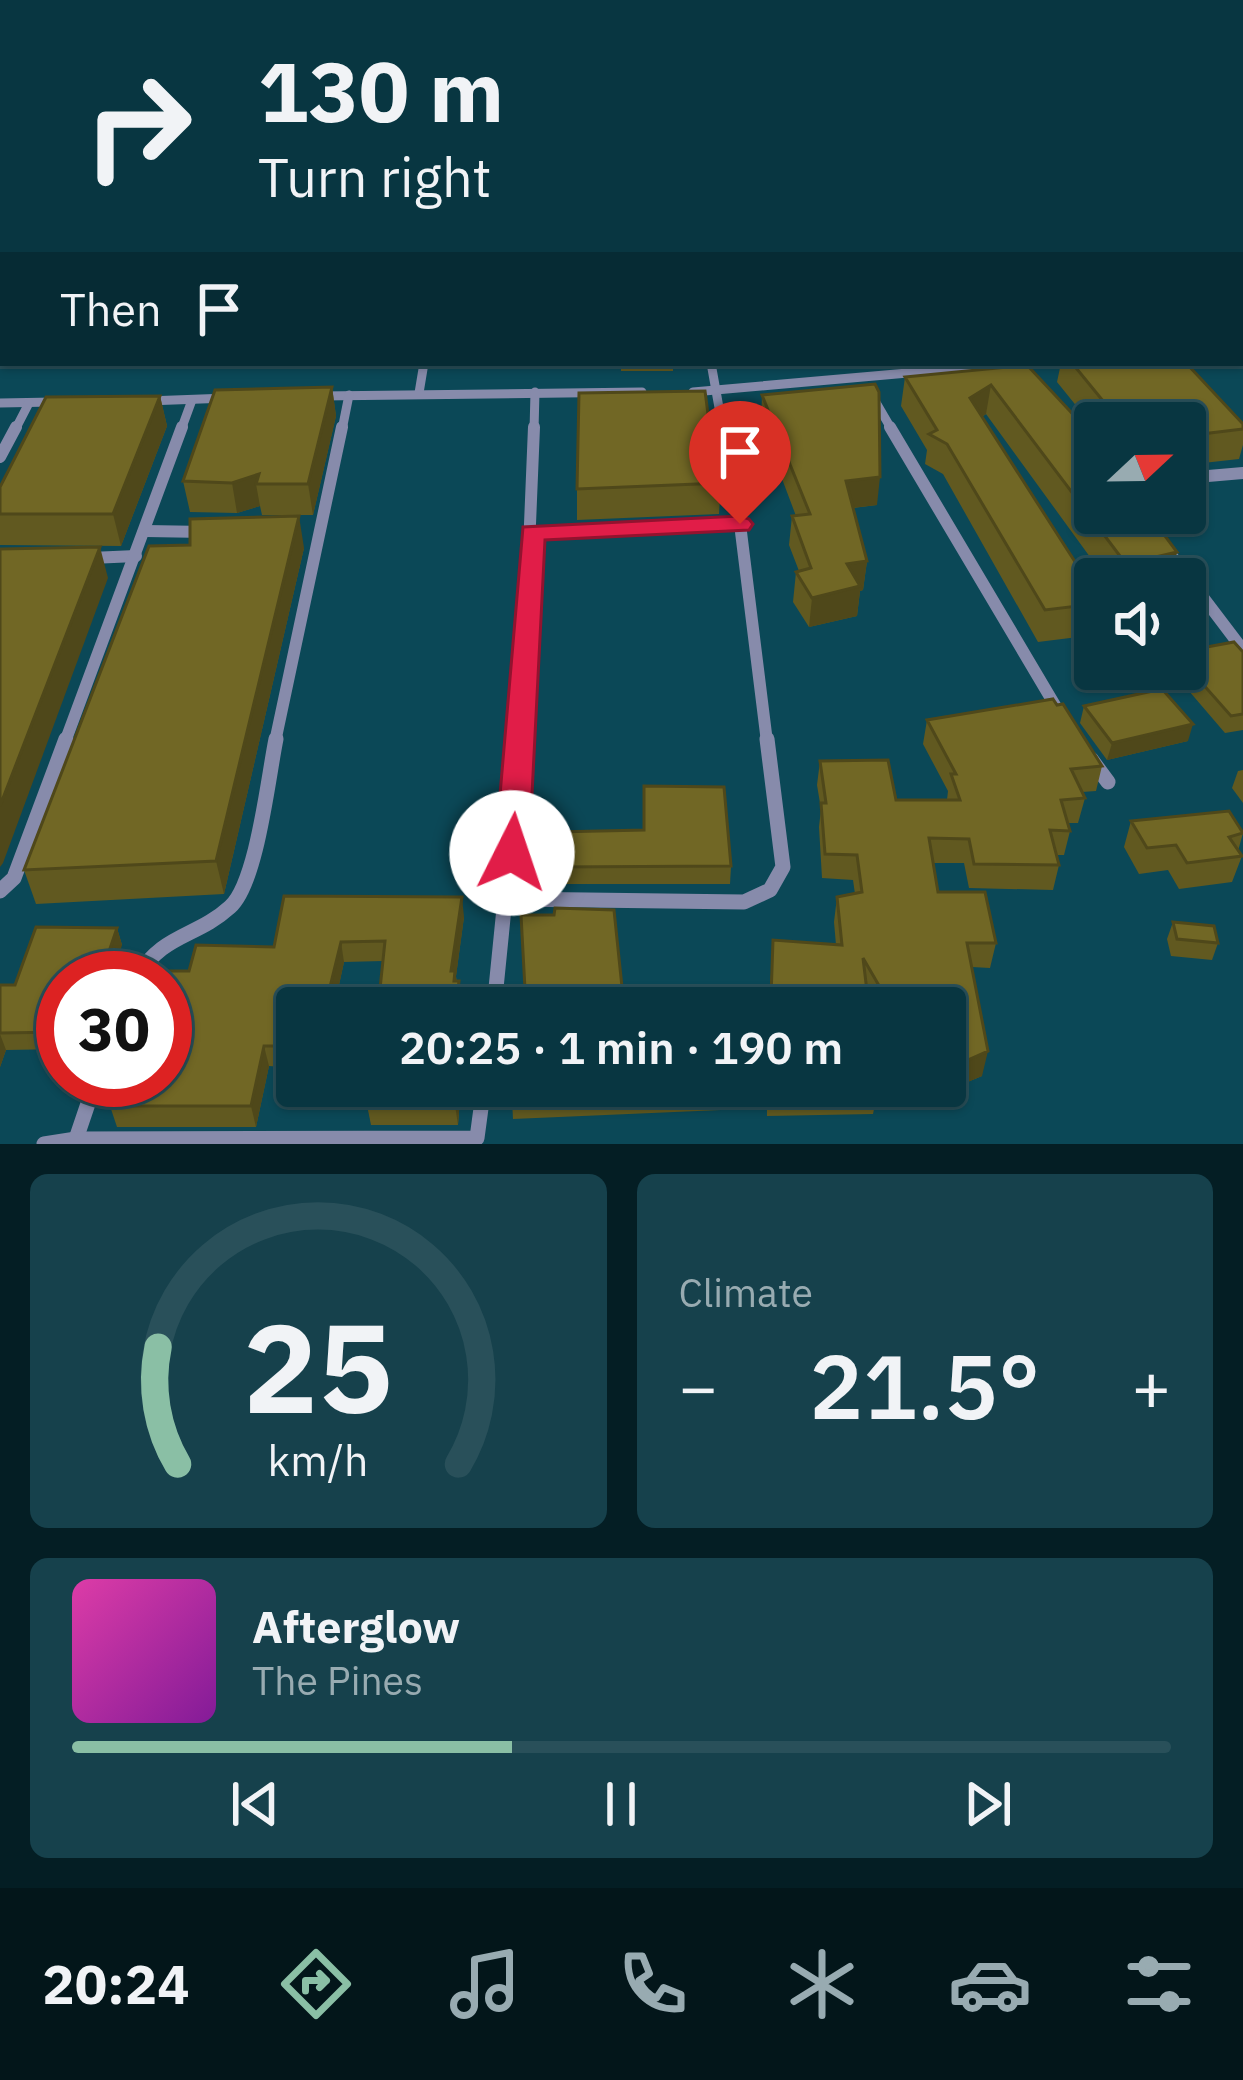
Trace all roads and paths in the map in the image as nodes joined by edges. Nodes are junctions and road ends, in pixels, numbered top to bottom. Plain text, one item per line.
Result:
1 (424, 366) edge
2 (711, 366) edge
3 (1008, 366) edge
4 (943, 367) edge
5 (862, 377) junction
6 (1021, 380) edge
7 (536, 392) junction
8 (714, 392) junction
9 (419, 393) junction
10 (349, 395) junction
11 (302, 396) edge
12 (235, 397) edge
13 (192, 400) junction
14 (122, 401) edge
15 (75, 402) edge
16 (28, 403) junction
17 (0, 404) edge
18 (0, 457) edge
19 (1243, 473) edge
20 (1206, 476) edge
21 (740, 524) junction
22 (146, 531) junction
23 (211, 532) edge
24 (532, 532) junction
25 (299, 534) edge
26 (321, 534) junction
27 (1155, 534) edge
28 (136, 556) junction
29 (68, 558) edge
30 (1243, 650) edge
31 (1068, 725) edge
32 (1081, 744) edge
33 (1108, 782) dead end
34 (0, 891) edge
35 (509, 899) junction
36 (149, 951) edge
37 (497, 987) edge
38 (87, 1107) edge
39 (481, 1107) edge
40 (76, 1139) junction
41 (44, 1144) edge

1 - 9 street
2 - 8 street
3 - 6 street
4 - 5 street
5 - 8 street
5 - 31 street
7 - 8 street
7 - 9 street
7 - 24 street
8 - 21 street
9 - 10 street
10 - 11 street
10 - 26 street
12 - 13 street
13 - 14 street
13 - 22 street
15 - 16 street
16 - 17 street
16 - 18 street
19 - 20 street
21 - 24 street
21 - 35 street
22 - 23 street
22 - 28 street
24 - 35 street
25 - 26 street
26 - 36 street
27 - 30 street
28 - 29 street
28 - 34 street
32 - 33 street
35 - 37 street
38 - 40 street
39 - 40 street
40 - 41 street

